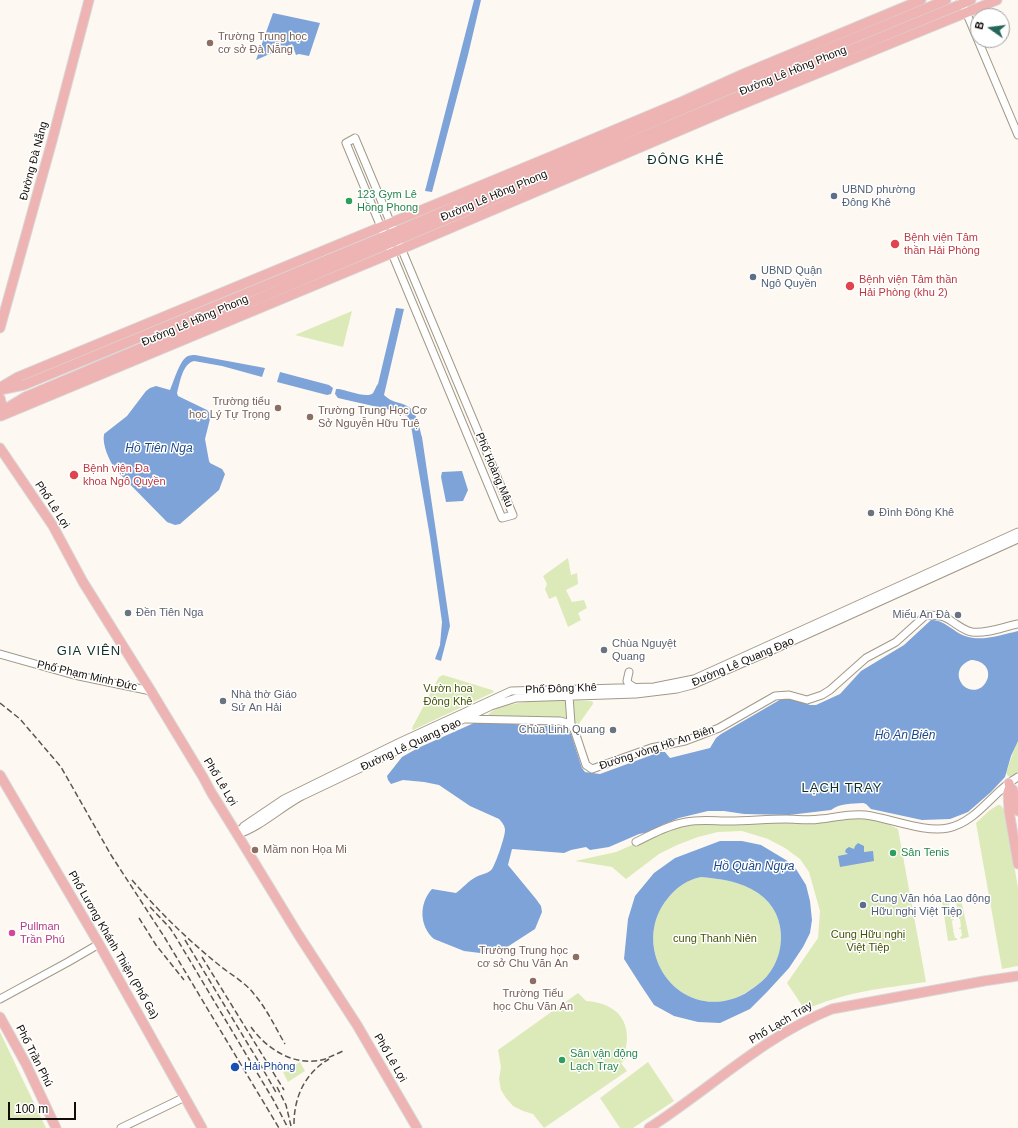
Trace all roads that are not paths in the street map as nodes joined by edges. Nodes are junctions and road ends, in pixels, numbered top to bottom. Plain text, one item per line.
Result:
1 (89, 0) edge
2 (921, 0) edge
3 (946, 0) edge
4 (997, 0) edge
5 (965, 1) edge
6 (966, 13) junction
7 (1018, 135) edge
8 (390, 222) junction
9 (380, 226) junction
10 (396, 236) junction
11 (386, 240) junction
12 (402, 249) junction
13 (392, 253) junction
14 (243, 289) junction
15 (429, 315) junction
16 (419, 321) junction
17 (0, 328) edge
18 (119, 341) junction
19 (127, 359) junction
20 (21, 386) junction
21 (0, 389) edge
22 (25, 397) junction
23 (0, 398) edge
24 (1, 415) edge
25 (1, 447) edge
26 (494, 469) junction
27 (484, 474) junction
28 (1018, 532) edge
29 (1018, 539) edge
30 (1018, 624) edge
31 (0, 654) edge
32 (629, 672) dead end
33 (635, 687) junction
34 (152, 691) junction
35 (511, 691) junction
36 (611, 691) junction
37 (569, 696) junction
38 (516, 698) junction
39 (452, 719) junction
40 (464, 720) junction
41 (571, 724) junction
42 (0, 775) edge
43 (1018, 777) edge
44 (1009, 785) junction
45 (1018, 812) edge
46 (237, 834) junction
47 (636, 842) dead end
48 (1018, 864) edge
49 (99, 944) junction
50 (1018, 976) edge
51 (0, 999) edge
52 (0, 1017) edge
53 (185, 1097) junction
54 (56, 1128) edge
55 (121, 1128) edge
56 (202, 1128) edge
57 (417, 1128) edge
58 (649, 1128) edge

1 - 17 main road, Đường Đà Nẵng
2 - 8 main road, Đường Lê Hồng Phong
3 - 10 main road, Đường Lê Hồng Phong
4 - 6 main road, Đường Lê Hồng Phong
5 - 6 street
5 - 10 main road, Đường Lê Hồng Phong
6 - 7 street
6 - 12 main road, Đường Lê Hồng Phong
8 - 9 main road, Đường Lê Hồng Phong
8 - 9 street, Phố Hoàng Mậu
8 - 10 street, Phố Hoàng Mậu
9 - 11 street, Phố Hoàng Mậu
9 - 14 main road, Đường Lê Hồng Phong
10 - 11 main road, Đường Lê Hồng Phong
10 - 12 street, Phố Hoàng Mậu
11 - 13 street, Phố Hoàng Mậu
11 - 14 main road, Đường Lê Hồng Phong
11 - 19 main road, Đường Lê Hồng Phong
12 - 13 main road, Đường Lê Hồng Phong
12 - 15 street, Phố Hoàng Mậu
13 - 16 street, Phố Hoàng Mậu
13 - 19 main road, Đường Lê Hồng Phong
14 - 18 main road, Đường Lê Hồng Phong
15 - 16 street
15 - 26 street, Phố Hoàng Mậu
16 - 27 street, Phố Hoàng Mậu
18 - 20 main road, Đường Lê Hồng Phong
18 - 21 main road, Đường Lê Hồng Phong
19 - 22 main road, Đường Lê Hồng Phong
19 - 24 main road, Đường Lê Hồng Phong
20 - 21 main road, Đường Lê Hồng Phong
20 - 22 main road
22 - 24 main road, Đường Lê Hồng Phong
23 - 24 main road
25 - 34 main road, Phố Lê Lợi
26 - 27 street
26 - 27 street, Phố Hoàng Mậu
28 - 33 street, Đường Lê Quang Đạo
29 - 36 street, Đường Lê Quang Đạo
30 - 41 street, Đường vòng Hồ An Biên
31 - 34 street, Phố Phạm Minh Đức
32 - 33 street
33 - 36 street, Đường Lê Quang Đạo
34 - 46 main road, Phố Lê Lợi
35 - 36 street, Phố Đông Khê
35 - 38 street
35 - 39 street, Đường Lê Quang Đạo
36 - 37 street, Đường Lê Quang Đạo
37 - 38 street, Đường Lê Quang Đạo
37 - 41 street, Đường vòng Hồ An Biên
38 - 40 street, Đường Lê Quang Đạo
39 - 40 street
39 - 46 street, Đường Lê Quang Đạo
40 - 41 street
40 - 46 street, Đường Lê Quang Đạo
42 - 49 main road, Phố Lương Khánh Thiện (Phố Ga)
43 - 44 street
44 - 45 main road
44 - 47 street
44 - 48 main road
46 - 57 main road, Phố Lê Lợi
49 - 51 street
49 - 53 main road, Phố Lương Khánh Thiện (Phố Ga)
50 - 58 main road, Phố Lạch Tray
52 - 54 main road, Phố Trần Phú
53 - 55 street
53 - 56 main road, Phố Lương Khánh Thiện (Phố Ga)

